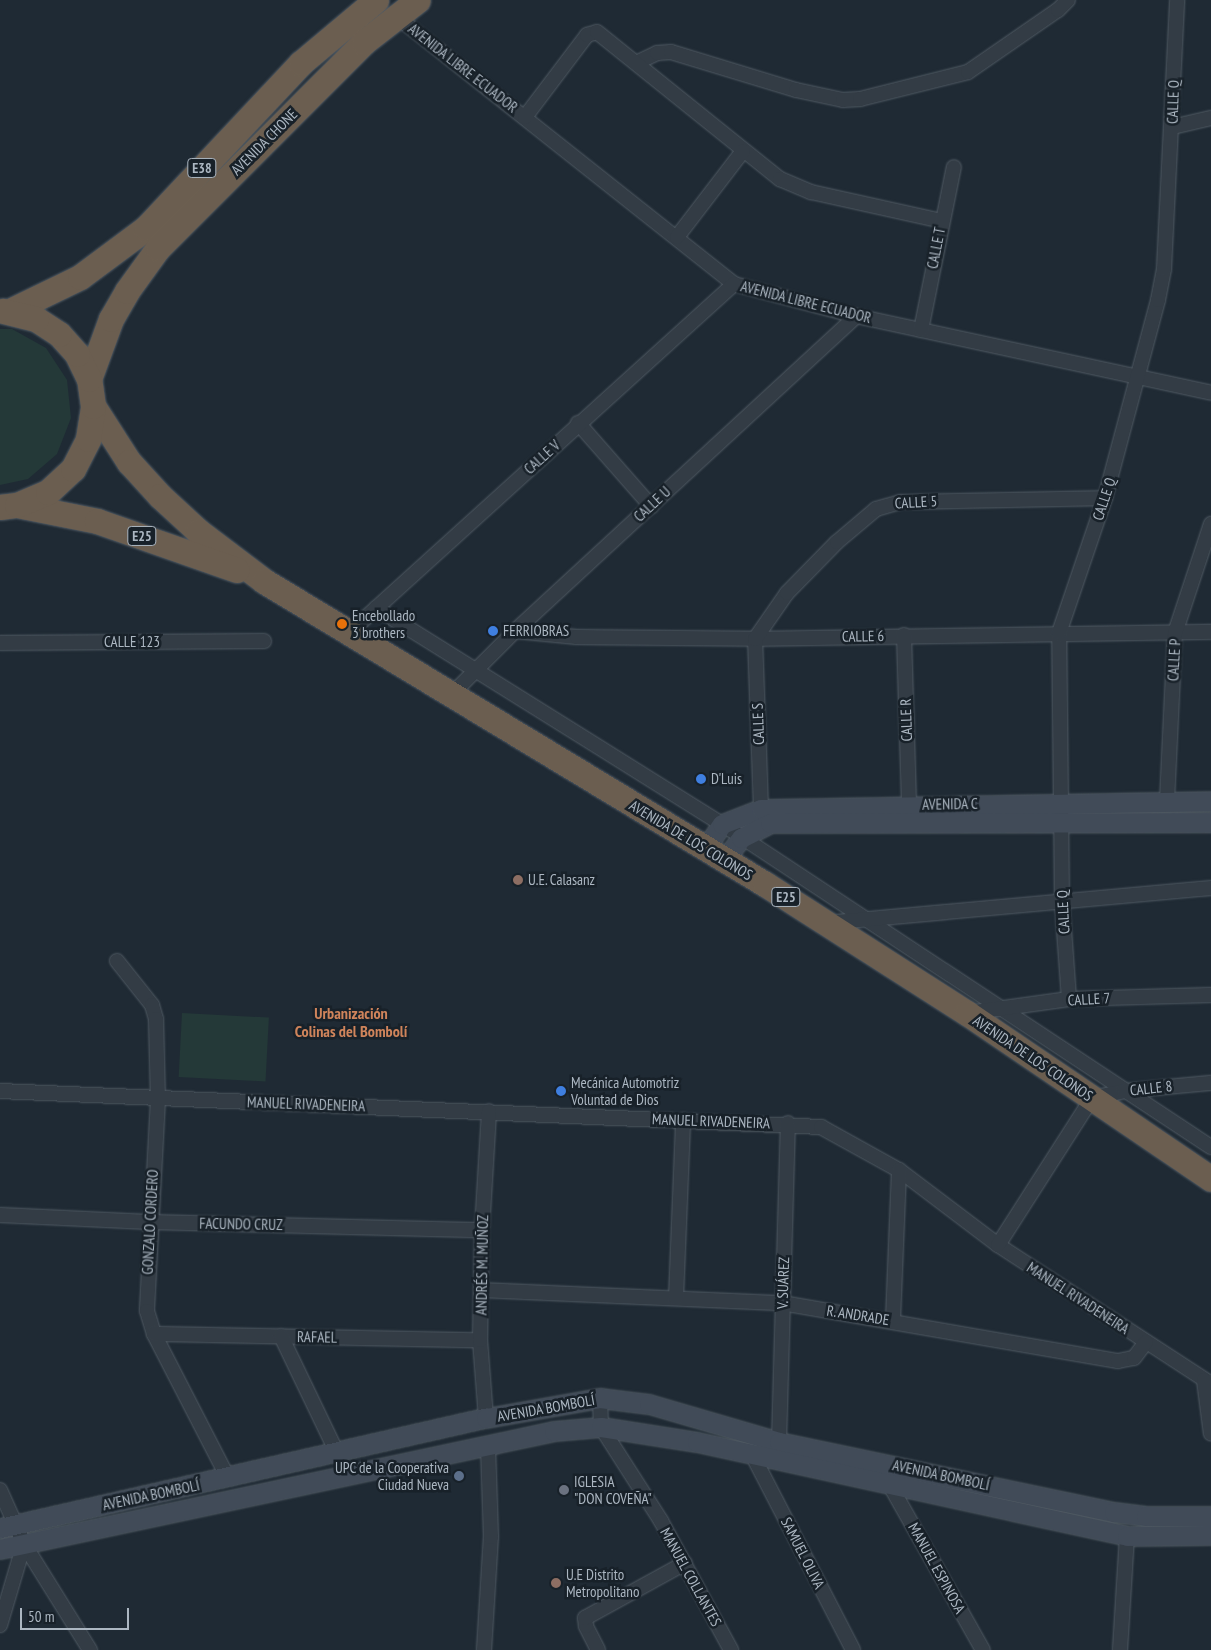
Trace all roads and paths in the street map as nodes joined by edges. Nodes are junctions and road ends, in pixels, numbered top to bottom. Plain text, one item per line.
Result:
1 (376, 0) edge
2 (418, 0) edge
3 (1068, 0) edge
4 (1177, 0) edge
5 (396, 16) junction
6 (638, 62) junction
7 (525, 117) junction
8 (1211, 118) edge
9 (1172, 127) junction
10 (743, 151) junction
11 (954, 167) dead end
12 (942, 221) junction
13 (677, 237) junction
14 (734, 284) junction
15 (5, 311) edge
16 (856, 316) junction
17 (921, 330) junction
18 (1140, 377) junction
19 (89, 379) junction
20 (1211, 393) edge
21 (93, 406) junction
22 (578, 423) junction
23 (1105, 498) junction
24 (8, 506) edge
25 (651, 506) junction
26 (1211, 524) edge
27 (264, 581) junction
28 (376, 608) junction
29 (351, 631) junction
30 (515, 631) junction
31 (1211, 632) edge
32 (1059, 633) junction
33 (1175, 633) junction
34 (904, 635) junction
35 (755, 639) junction
36 (264, 642) dead end
37 (0, 643) edge
38 (474, 671) junction
39 (451, 695) junction
40 (1167, 801) junction
41 (1211, 801) edge
42 (1061, 802) junction
43 (908, 805) junction
44 (762, 808) junction
45 (1211, 822) edge
46 (1061, 823) junction
47 (722, 824) junction
48 (741, 838) junction
49 (715, 855) junction
50 (1211, 888) edge
51 (1062, 901) junction
52 (863, 917) junction
53 (826, 923) junction
54 (117, 961) dead end
55 (1211, 995) edge
56 (1069, 999) junction
57 (1004, 1009) junction
58 (967, 1014) junction
59 (1211, 1083) edge
60 (1124, 1091) junction
61 (0, 1092) edge
62 (1092, 1098) junction
63 (158, 1099) junction
64 (489, 1111) junction
65 (683, 1120) junction
66 (788, 1124) junction
67 (1211, 1147) edge
68 (899, 1170) junction
69 (1211, 1179) edge
70 (0, 1215) edge
71 (149, 1222) junction
72 (482, 1230) junction
73 (998, 1245) junction
74 (482, 1290) junction
75 (676, 1298) junction
76 (782, 1303) junction
77 (893, 1320) junction
78 (154, 1334) junction
79 (281, 1336) junction
80 (480, 1340) junction
81 (1146, 1342) junction
82 (1208, 1382) edge
83 (600, 1398) junction
84 (486, 1418) junction
85 (601, 1427) junction
86 (1211, 1434) edge
87 (779, 1442) junction
88 (488, 1445) junction
89 (337, 1453) junction
90 (753, 1456) junction
91 (228, 1478) junction
92 (891, 1487) junction
93 (0, 1490) edge
94 (1211, 1516) edge
95 (9, 1526) edge
96 (1211, 1535) edge
97 (1127, 1536) junction
98 (24, 1544) junction
99 (0, 1549) edge
100 (685, 1563) junction
101 (0, 1625) edge
102 (90, 1650) edge
103 (484, 1650) edge
104 (598, 1650) edge
105 (731, 1650) edge
106 (853, 1650) edge
107 (983, 1650) edge
108 (1120, 1650) edge

1 - 15 highway, AVENIDA CHONE / E38
2 - 5 highway, AVENIDA CHONE / E38
3 - 6 street
4 - 9 street, CALLE Q
5 - 7 street, AVENIDA LIBRE ECUADOR
5 - 19 highway, AVENIDA CHONE / E38
6 - 7 street
6 - 10 street
7 - 13 street, AVENIDA LIBRE ECUADOR
8 - 9 street
9 - 18 street, CALLE Q
10 - 12 street
10 - 13 street
11 - 12 street, CALLE T
12 - 17 street, CALLE T
13 - 14 street, AVENIDA LIBRE ECUADOR
14 - 16 street, AVENIDA LIBRE ECUADOR
14 - 22 street, CALLE V
15 - 19 highway, E25
16 - 17 street, AVENIDA LIBRE ECUADOR
16 - 25 street, CALLE U
17 - 18 street, AVENIDA LIBRE ECUADOR
18 - 20 street, AVENIDA LIBRE ECUADOR
18 - 23 street, CALLE Q
19 - 21 highway, E25
21 - 24 highway, E25
21 - 27 highway, AVENIDA DE LOS COLONOS / E25
22 - 25 street
22 - 28 street, CALLE V
23 - 32 street, CALLE Q
23 - 35 street, CALLE 5
24 - 27 highway, AVENIDA DE LOS COLONOS / E25
25 - 30 street, CALLE U
26 - 33 street, CALLE P
27 - 29 highway, AVENIDA DE LOS COLONOS / E25
28 - 29 street, CALLE V
28 - 38 street
29 - 39 highway, AVENIDA DE LOS COLONOS / E25
30 - 35 street, CALLE 6
30 - 38 street, CALLE U
31 - 33 street, CALLE 6
32 - 33 street, CALLE 6
32 - 34 street, CALLE 6
32 - 42 street, CALLE Q
33 - 40 street, CALLE P
34 - 35 street, CALLE 6
34 - 43 street, CALLE R
35 - 44 street, CALLE S
36 - 37 street, CALLE 123
38 - 39 street, CALLE U
38 - 47 street
39 - 49 highway, AVENIDA DE LOS COLONOS / E25
40 - 41 street, AVENIDA C
40 - 42 street, AVENIDA C
42 - 43 street, AVENIDA C
42 - 46 street, CALLE Q
43 - 44 street, AVENIDA C
44 - 47 street, AVENIDA C
45 - 46 street, AVENIDA C
46 - 48 street, AVENIDA C
46 - 51 street, CALLE Q
47 - 48 street
47 - 49 street
48 - 49 street, AVENIDA C
48 - 52 street
49 - 53 highway, AVENIDA DE LOS COLONOS / E25
50 - 51 street
51 - 52 street
51 - 56 street, CALLE Q
52 - 53 street
52 - 57 street
53 - 58 highway, AVENIDA DE LOS COLONOS / E25
54 - 63 street, GONZALO CORDERO
55 - 56 street, CALLE 7
56 - 57 street, CALLE 7
57 - 58 street, CALLE 7
57 - 60 street
58 - 62 highway, AVENIDA DE LOS COLONOS / E25
59 - 60 street, CALLE 8
60 - 62 street, CALLE 8
60 - 67 street
61 - 63 street, MANUEL RIVADENEIRA
62 - 69 highway, AVENIDA DE LOS COLONOS / E25
62 - 73 street
63 - 64 street, MANUEL RIVADENEIRA
63 - 71 street, GONZALO CORDERO
64 - 65 street, MANUEL RIVADENEIRA
64 - 72 street, ANDRÉS M. MUÑOZ
65 - 66 street, MANUEL RIVADENEIRA
65 - 75 street
66 - 68 street, MANUEL RIVADENEIRA
66 - 76 street, V. SUÁREZ
68 - 73 street, MANUEL RIVADENEIRA
68 - 77 street
70 - 71 street, FACUNDO CRUZ
71 - 72 street, FACUNDO CRUZ
71 - 78 street, GONZALO CORDERO
72 - 74 street, ANDRÉS M. MUÑOZ
73 - 81 street, MANUEL RIVADENEIRA
74 - 75 street, R. ANDRADE
74 - 80 street, ANDRÉS M. MUÑOZ
75 - 76 street, R. ANDRADE
76 - 77 street, R. ANDRADE
76 - 87 street, V. SUÁREZ
77 - 81 street, R. ANDRADE
78 - 79 street, RAFAEL
78 - 91 street, GONZALO CORDERO
79 - 80 street, RAFAEL
79 - 89 street
80 - 84 street, ANDRÉS M. MUÑOZ
81 - 82 street
82 - 86 street
83 - 84 street, AVENIDA BOMBOLÍ
83 - 85 street, MANUEL COLLANTES
83 - 87 street, AVENIDA BOMBOLÍ
84 - 89 street, AVENIDA BOMBOLÍ
85 - 88 street, AVENIDA BOMBOLÍ
85 - 90 street, AVENIDA BOMBOLÍ
85 - 100 street, MANUEL COLLANTES
87 - 94 street, AVENIDA BOMBOLÍ
88 - 98 street, AVENIDA BOMBOLÍ
88 - 103 street
89 - 91 street, AVENIDA BOMBOLÍ
90 - 92 street, AVENIDA BOMBOLÍ
90 - 106 street, SAMUEL OLIVA
91 - 95 street, AVENIDA BOMBOLÍ
92 - 97 street, AVENIDA BOMBOLÍ
92 - 107 street, MANUEL ESPINOSA
93 - 95 street
95 - 98 street
96 - 97 street, AVENIDA BOMBOLÍ
97 - 108 street
98 - 99 street, AVENIDA BOMBOLÍ
98 - 101 street
98 - 102 street
100 - 104 street
100 - 105 street, MANUEL COLLANTES

